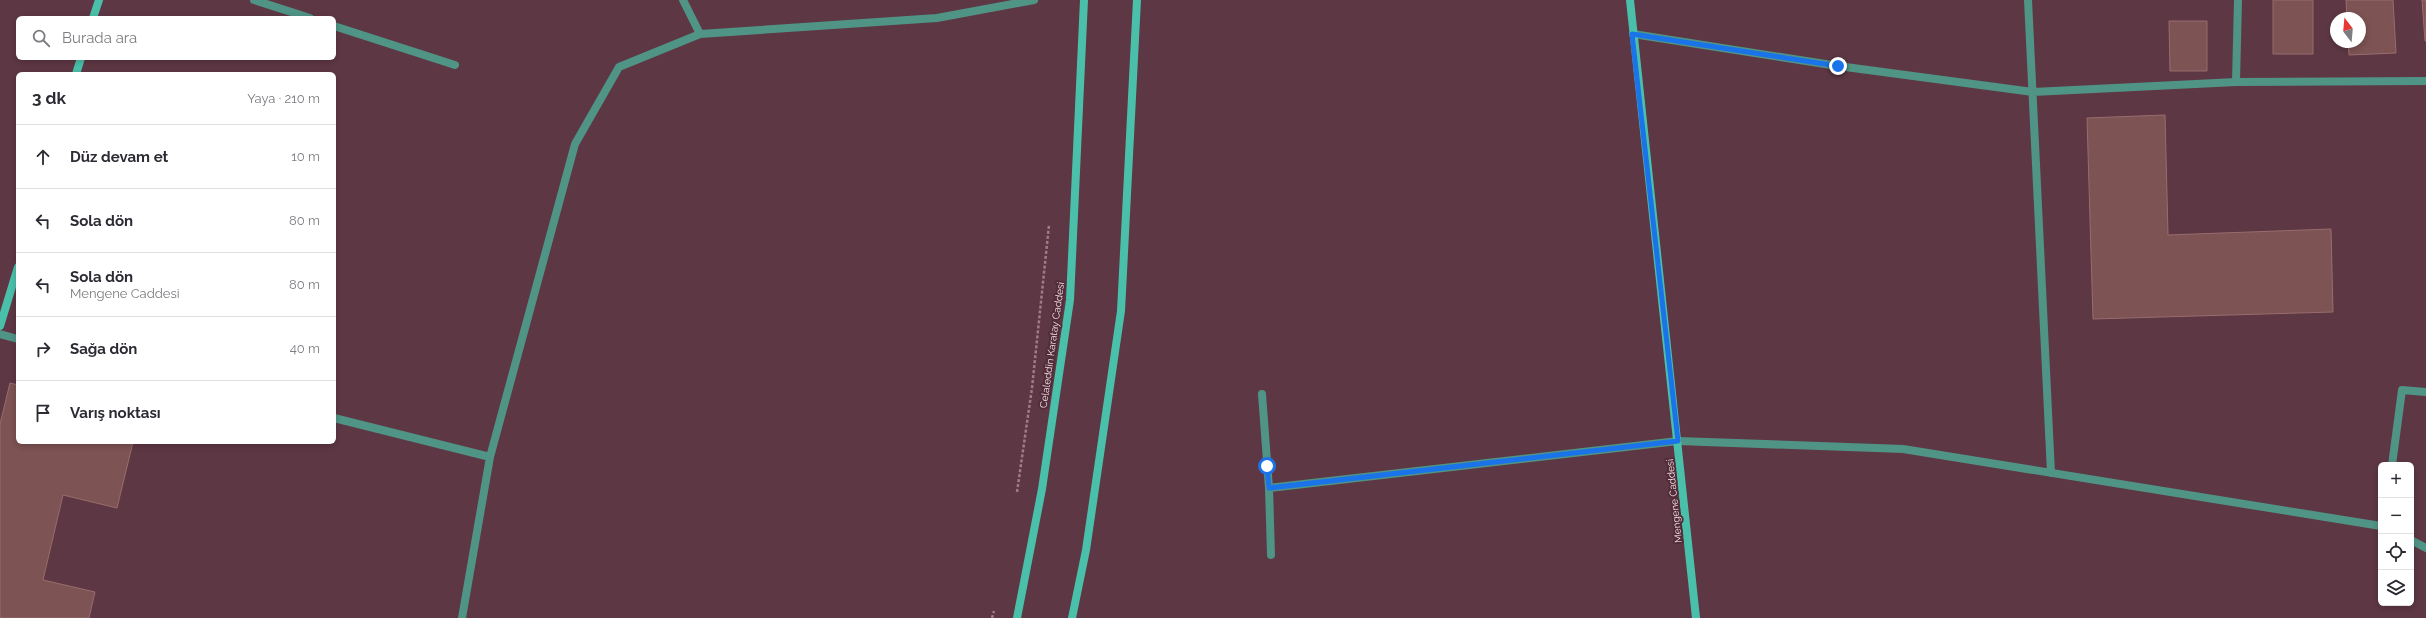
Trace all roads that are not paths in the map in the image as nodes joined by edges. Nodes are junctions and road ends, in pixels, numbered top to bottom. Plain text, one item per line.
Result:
1 (99, 0) edge
2 (254, 0) edge
3 (683, 0) edge
4 (1034, 0) edge
5 (1084, 0) edge
6 (1137, 0) edge
7 (1630, 0) edge
8 (2028, 0) edge
9 (2238, 0) edge
10 (94, 16) edge
11 (304, 16) edge
12 (336, 27) edge
13 (700, 34) junction
14 (1632, 34) junction
15 (80, 60) edge
16 (455, 65) dead end
17 (77, 72) edge
18 (2426, 81) edge
19 (2236, 82) junction
20 (2032, 92) junction
21 (16, 274) edge
22 (0, 326) edge
23 (0, 334) edge
24 (16, 338) edge
25 (2426, 392) edge
26 (1262, 394) dead end
27 (336, 418) edge
28 (1678, 441) junction
29 (490, 457) junction
30 (2392, 462) edge
31 (2051, 474) junction
32 (1269, 488) junction
33 (2378, 526) edge
34 (2414, 542) edge
35 (2426, 548) edge
36 (1270, 555) dead end
37 (462, 618) edge
38 (1017, 618) edge
39 (1072, 618) edge
40 (1696, 618) edge

1 - 10 main road
2 - 11 street
3 - 13 street
4 - 13 street
5 - 38 main road, Celaleddin Karatay Caddesi
6 - 39 main road
7 - 14 main road, Mengene Caddesi
8 - 20 street
9 - 19 street
12 - 16 street
13 - 29 street
14 - 20 street
14 - 28 main road, Mengene Caddesi
15 - 17 main road
18 - 19 street
19 - 20 street
20 - 31 street
21 - 22 main road
23 - 24 street
25 - 30 street
26 - 32 street
27 - 29 street
28 - 31 street
28 - 32 street
28 - 40 main road, Mengene Caddesi
29 - 37 street
31 - 33 street
32 - 36 street
34 - 35 street

